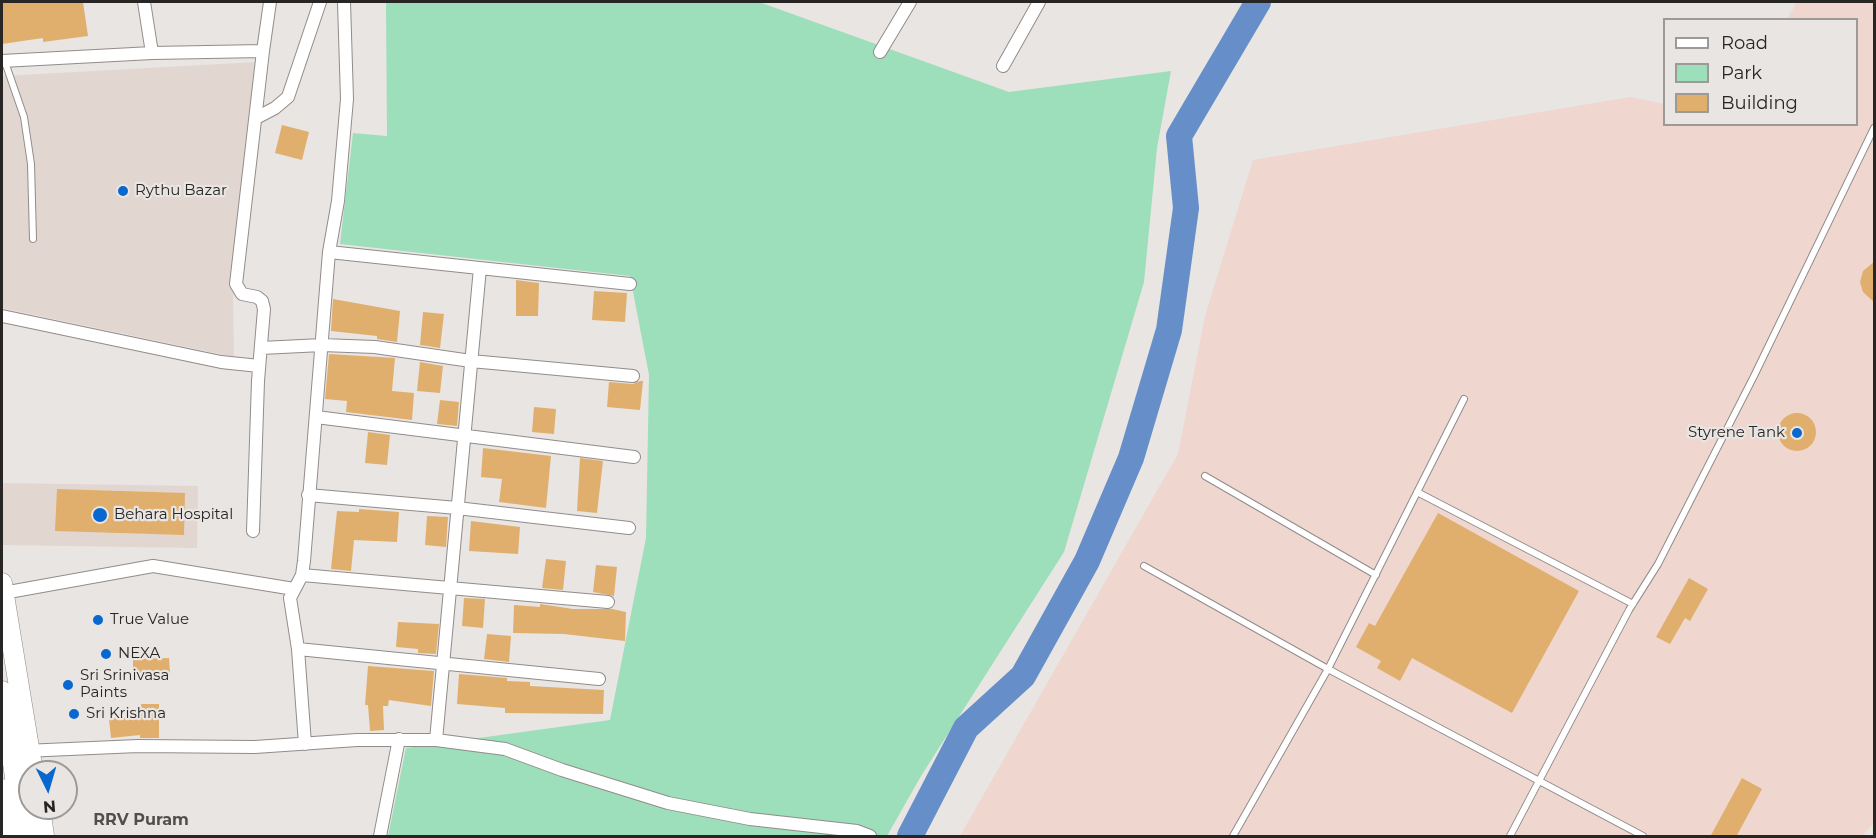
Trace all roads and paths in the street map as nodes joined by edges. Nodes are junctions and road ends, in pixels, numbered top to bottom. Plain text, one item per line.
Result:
1 (144, 2) edge
2 (270, 2) edge
3 (320, 2) edge
4 (344, 2) edge
5 (910, 2) edge
6 (1039, 2) edge
7 (263, 51) junction
8 (153, 52) junction
9 (880, 52) dead end
10 (3, 61) edge
11 (1003, 66) dead end
12 (255, 118) junction
13 (1875, 128) edge
14 (33, 239) dead end
15 (329, 252) junction
16 (480, 268) junction
17 (630, 284) dead end
18 (2, 316) edge
19 (322, 345) junction
20 (261, 348) junction
21 (471, 361) junction
22 (259, 366) junction
23 (633, 376) dead end
24 (1464, 399) dead end
25 (316, 417) junction
26 (464, 435) junction
27 (634, 457) dead end
28 (1205, 476) dead end
29 (1417, 492) junction
30 (308, 495) junction
31 (457, 508) junction
32 (629, 528) dead end
33 (253, 531) dead end
34 (1144, 566) dead end
35 (302, 575) junction
36 (1376, 575) junction
37 (451, 586) junction
38 (2, 588) edge
39 (294, 589) junction
40 (608, 602) dead end
41 (1633, 604) junction
42 (298, 649) junction
43 (443, 663) junction
44 (1328, 669) junction
45 (598, 678) dead end
46 (2, 691) edge
47 (399, 739) junction
48 (436, 740) junction
49 (304, 744) junction
50 (14, 751) edge
51 (1542, 780) junction
52 (2, 789) edge
53 (42, 820) edge
54 (9, 837) edge
55 (24, 837) edge
56 (44, 837) edge
57 (380, 837) edge
58 (870, 837) edge
59 (1233, 837) edge
60 (1510, 837) edge
61 (1643, 837) edge

1 - 8 street
2 - 7 street
3 - 12 street
4 - 15 street
5 - 9 street
6 - 11 street
7 - 8 street
7 - 12 street
8 - 10 street
10 - 14 lane
12 - 20 street
13 - 41 lane
15 - 16 street
15 - 19 street
16 - 17 street
16 - 21 street
18 - 22 street
19 - 20 street
19 - 21 street
19 - 25 street
20 - 22 street
21 - 23 street
21 - 26 street
22 - 33 street
24 - 29 lane
25 - 26 street
25 - 30 street
26 - 27 street
26 - 31 street
28 - 36 lane
29 - 36 lane
29 - 41 lane
30 - 31 street
30 - 35 street
31 - 32 street
31 - 37 street
34 - 44 lane
35 - 37 street
35 - 39 street
36 - 44 lane
37 - 40 street
37 - 43 street
38 - 39 street
38 - 50 main road
39 - 42 street
41 - 51 lane
42 - 43 street
42 - 49 street
43 - 45 street
43 - 48 street
44 - 51 lane
44 - 59 lane
46 - 50 main road
47 - 48 street
47 - 49 street
47 - 57 street
48 - 58 street
49 - 50 street
50 - 55 main road
51 - 60 lane
51 - 61 lane
52 - 54 main road
53 - 56 main road

